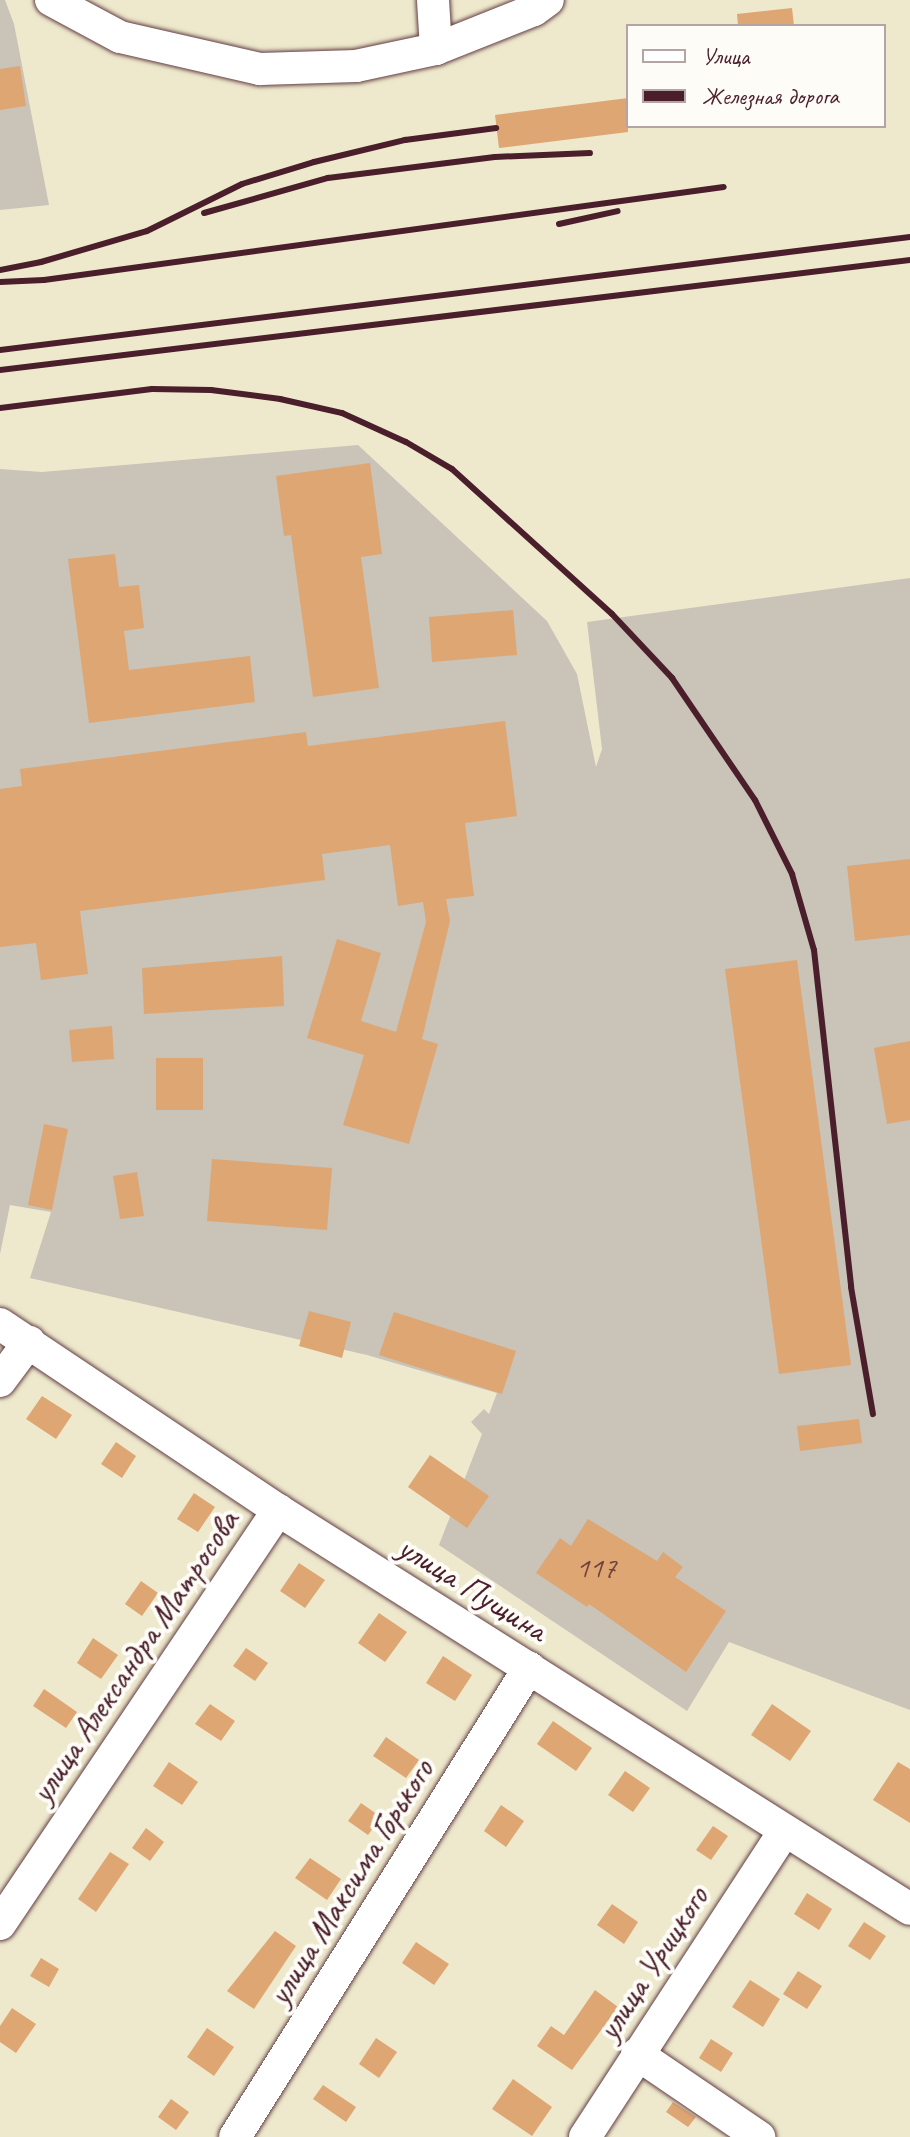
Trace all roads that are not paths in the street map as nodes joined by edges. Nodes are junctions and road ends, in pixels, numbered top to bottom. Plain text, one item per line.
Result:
1 (51, 0) edge
2 (433, 0) edge
3 (548, 0) edge
4 (436, 49) junction
5 (0, 1324) edge
6 (29, 1342) junction
7 (0, 1381) edge
8 (278, 1510) junction
9 (529, 1668) junction
10 (784, 1832) junction
11 (910, 1909) edge
12 (0, 1924) edge
13 (637, 2054) junction
14 (235, 2137) edge
15 (585, 2137) edge
16 (759, 2137) edge

1 - 4 street
2 - 4 street
3 - 4 street
5 - 6 street, улица Пущина
6 - 7 street
6 - 8 street, улица Пущина
8 - 9 street, улица Пущина
8 - 12 street, улица Александра Матросова
9 - 10 street, улица Пущина
9 - 14 street, улица Максима Горького
10 - 11 street, улица Пущина
10 - 13 street, улица Урицкого
13 - 15 street, улица Урицкого
13 - 16 street

